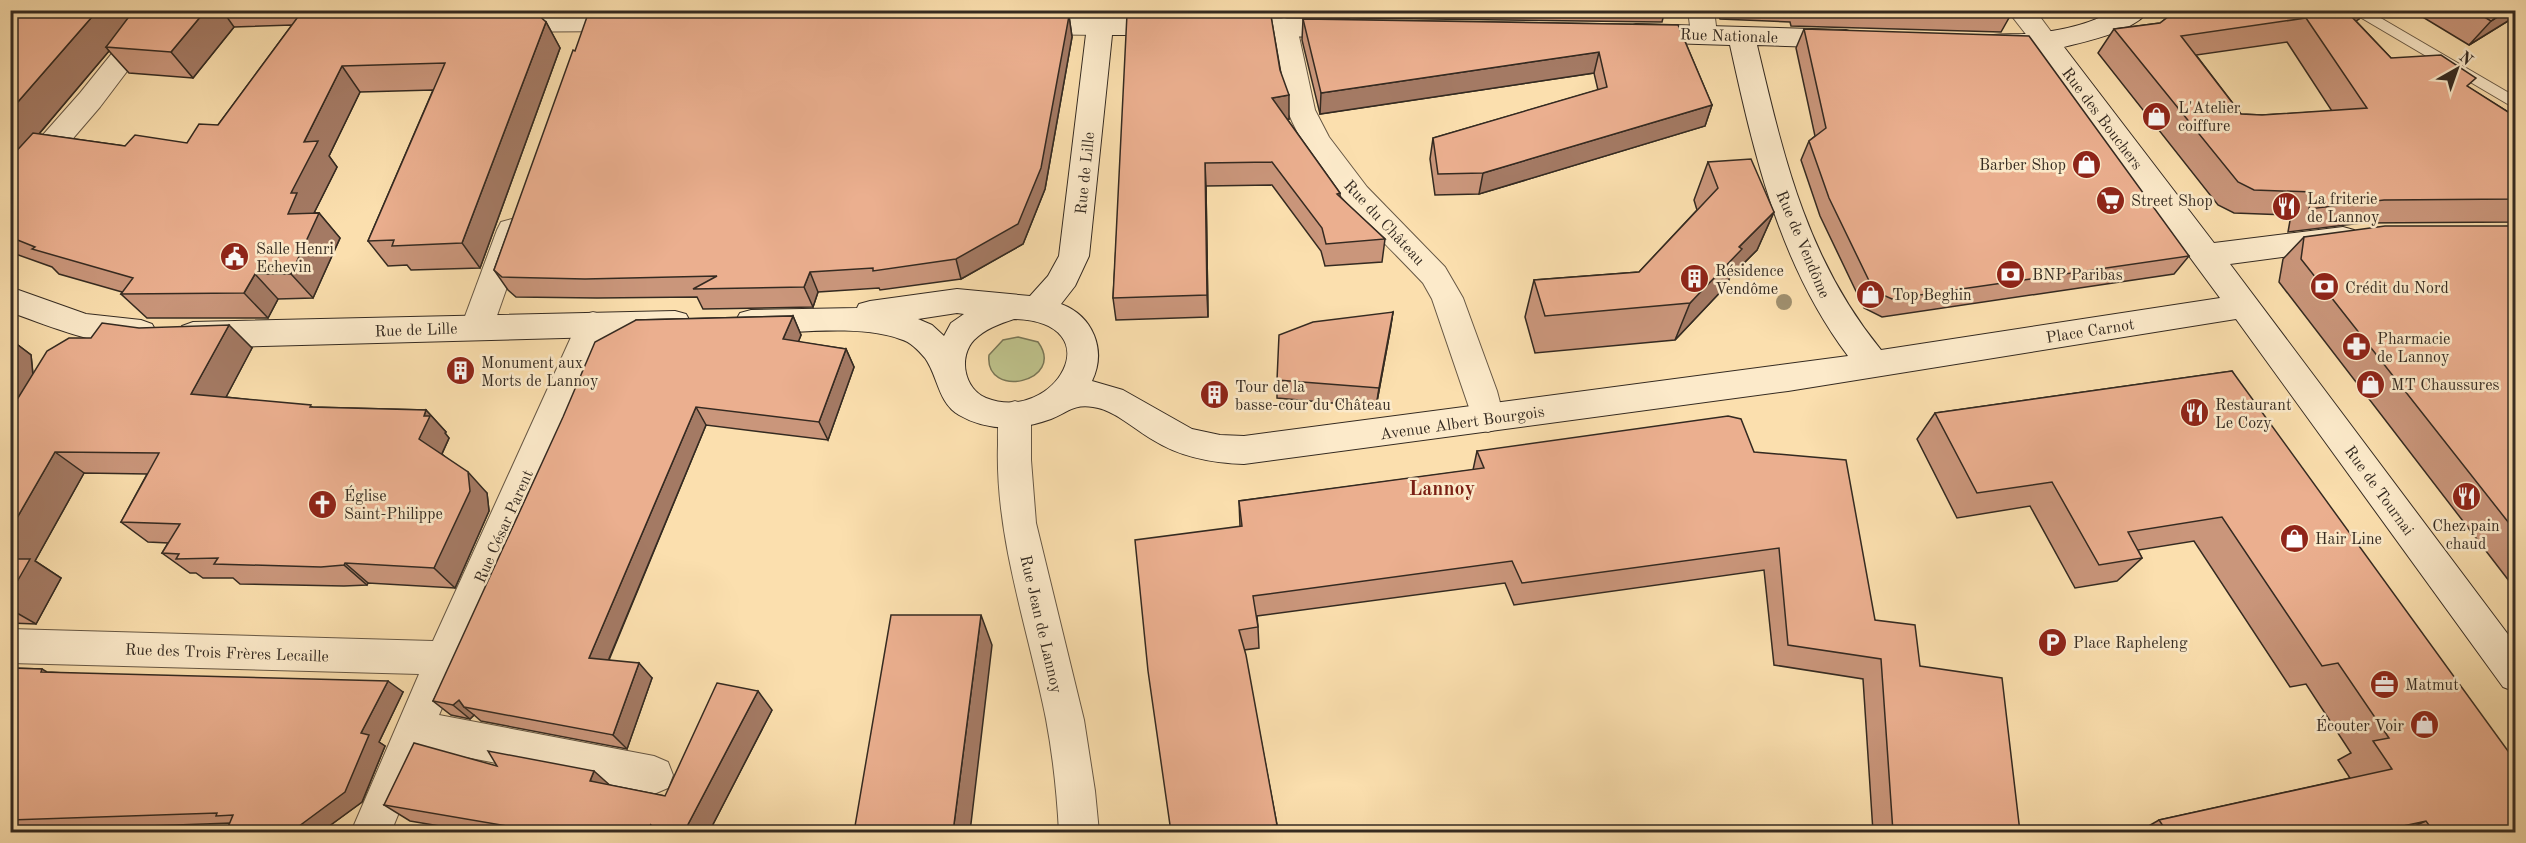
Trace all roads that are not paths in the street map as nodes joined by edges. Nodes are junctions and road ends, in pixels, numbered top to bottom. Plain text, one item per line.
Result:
1 (129, 10) edge
2 (2020, 10) edge
3 (2136, 10) edge
4 (2355, 10) edge
5 (165, 12) edge
6 (443, 17) edge
7 (656, 22) edge
8 (1703, 22) edge
9 (998, 25) edge
10 (1100, 26) junction
11 (1284, 27) junction
12 (1377, 29) edge
13 (1610, 33) edge
14 (1741, 35) junction
15 (1871, 40) edge
16 (2045, 41) junction
17 (1966, 44) edge
18 (2516, 104) edge
19 (10, 192) edge
20 (522, 202) edge
21 (2373, 236) edge
22 (2205, 256) junction
23 (10, 299) edge
24 (2244, 306) junction
25 (1026, 307) junction
26 (827, 320) junction
27 (593, 324) junction
28 (84, 326) junction
29 (477, 327) junction
30 (68, 353) edge
31 (1873, 364) junction
32 (947, 366) junction
33 (1064, 395) junction
34 (1015, 415) junction
35 (1488, 418) junction
36 (10, 646) edge
37 (444, 658) junction
38 (2516, 675) edge
39 (415, 729) junction
40 (654, 775) dead end
41 (371, 832) edge
42 (1079, 832) edge

1 - 5 main road
2 - 16 main road, Rue des Bouchers
3 - 16 main road
4 - 18 lane
5 - 19 main road
6 - 7 main road
8 - 13 main road, Rue Nationale
8 - 14 main road, Rue Nationale
9 - 10 main road
10 - 11 main road
10 - 25 main road, Rue de Lille
11 - 12 main road
11 - 35 main road, Rue du Château
14 - 15 main road, Rue Nationale
14 - 31 main road, Rue de Vendôme
16 - 17 main road
16 - 22 main road, Rue des Bouchers
20 - 29 main road
21 - 22 main road
22 - 24 main road
23 - 28 main road, Rue de Lille
24 - 31 main road, Place Carnot
24 - 38 main road, Rue de Tournai
25 - 26 main road, Rue de Lille
25 - 32 main road
25 - 33 main road
26 - 27 main road, Rue de Lille
26 - 32 main road, Rue de Lille
27 - 29 main road, Rue de Lille
27 - 37 main road, Rue César Parent
28 - 29 main road, Rue de Lille
28 - 30 main road
31 - 35 main road, Avenue Albert Bourgois
32 - 34 main road
33 - 34 main road
33 - 35 main road, Avenue Albert Bourgois
34 - 42 main road, Rue Jean de Lannoy
36 - 37 main road, Rue des Trois Frères Lecaille
37 - 39 main road, Rue César Parent
39 - 40 main road
39 - 41 main road, Rue César Parent

